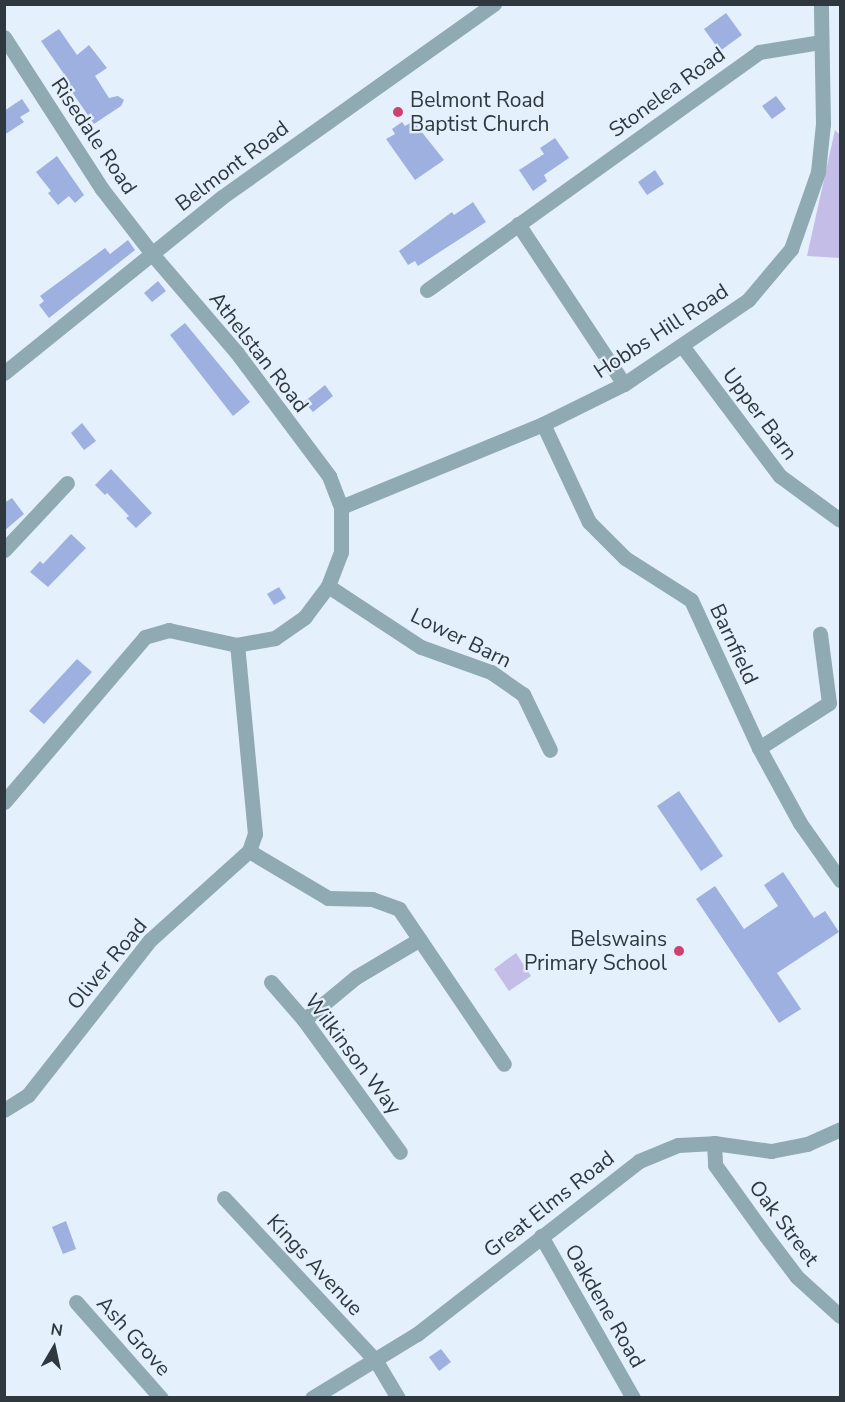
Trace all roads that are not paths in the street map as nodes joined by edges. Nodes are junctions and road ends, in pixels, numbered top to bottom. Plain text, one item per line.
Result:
1 (494, 4) edge
2 (821, 4) edge
3 (4, 37) edge
4 (821, 42) junction
5 (518, 224) junction
6 (153, 255) junction
7 (427, 290) dead end
8 (683, 347) junction
9 (4, 373) edge
10 (624, 384) junction
11 (543, 424) junction
12 (68, 483) dead end
13 (341, 507) junction
14 (840, 520) edge
15 (4, 550) edge
16 (328, 586) junction
17 (820, 634) dead end
18 (237, 645) junction
19 (759, 748) junction
20 (550, 750) dead end
21 (4, 802) edge
22 (249, 851) junction
23 (840, 880) edge
24 (420, 939) junction
25 (271, 982) dead end
26 (304, 1020) junction
27 (504, 1064) dead end
28 (4, 1110) edge
29 (840, 1129) edge
30 (714, 1143) junction
31 (400, 1152) dead end
32 (224, 1198) dead end
33 (541, 1236) junction
34 (76, 1302) dead end
35 (840, 1316) edge
36 (376, 1361) junction
37 (161, 1398) edge
38 (312, 1398) edge
39 (398, 1398) edge
40 (633, 1398) edge

1 - 6 street, Belmont Road
2 - 4 street
3 - 6 street, Risedale Road
4 - 5 street, Stonelea Road
4 - 8 street, Hobbs Hill Road
5 - 7 street, Stonelea Road
5 - 10 street
6 - 9 street, Belmont Road
6 - 13 street, Athelstan Road
8 - 10 street, Hobbs Hill Road
8 - 14 street, Upper Barn
10 - 11 street, Hobbs Hill Road
11 - 13 street, Hobbs Hill Road
11 - 19 street, Barnfield
12 - 15 street
13 - 16 street
16 - 18 street
16 - 20 street, Lower Barn
17 - 19 street
18 - 21 street
18 - 22 street
19 - 23 street, Barnfield
22 - 24 street
22 - 28 street, Oliver Road
24 - 26 street
24 - 27 street
25 - 26 street, Wilkinson Way
26 - 31 street, Wilkinson Way
29 - 30 street, Great Elms Road
30 - 33 street, Great Elms Road
30 - 35 street, Oak Street
32 - 36 street, Kings Avenue
33 - 36 street, Great Elms Road
33 - 40 street, Oakdene Road
34 - 37 street, Ash Grove
36 - 38 street, Great Elms Road
36 - 39 street, Kings Avenue

